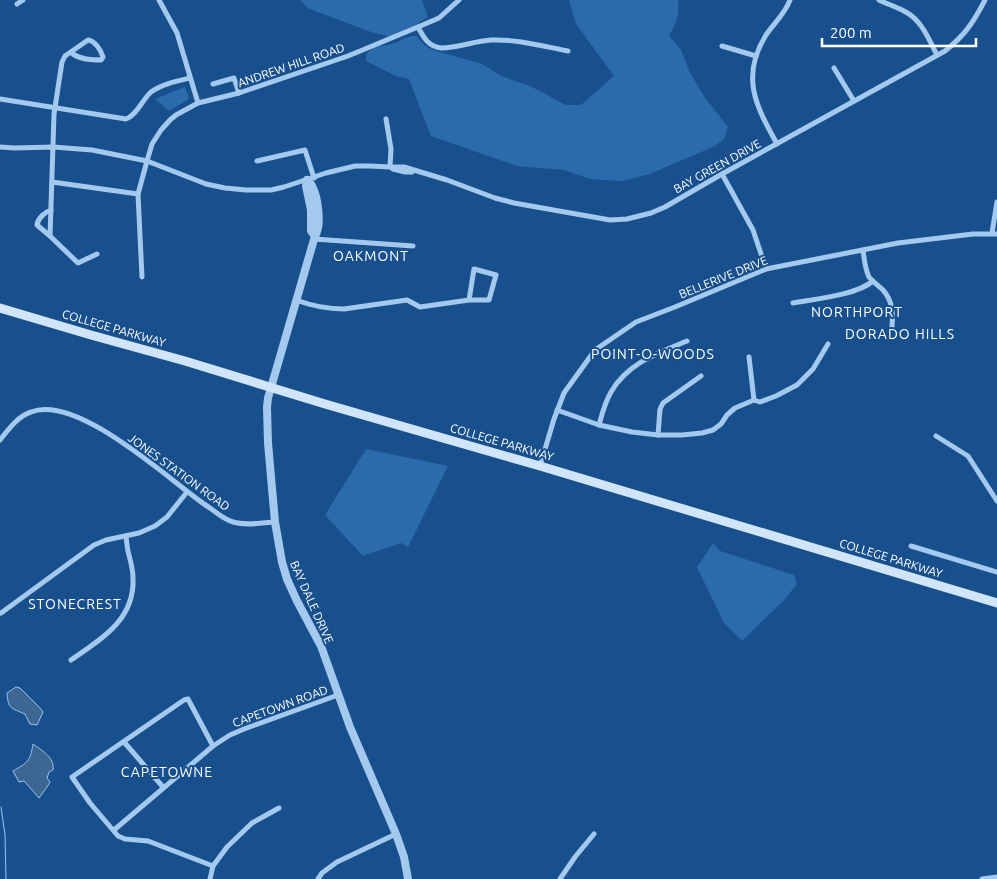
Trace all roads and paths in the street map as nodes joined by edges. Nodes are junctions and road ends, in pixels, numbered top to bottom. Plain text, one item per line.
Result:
1 (24, 0) edge
2 (159, 0) edge
3 (459, 0) edge
4 (790, 0) edge
5 (879, 0) edge
6 (985, 0) edge
7 (17, 4) dead end
8 (418, 28) junction
9 (722, 46) dead end
10 (568, 51) dead end
11 (71, 52) junction
12 (937, 55) junction
13 (756, 56) junction
14 (834, 68) dead end
15 (190, 78) junction
16 (212, 84) dead end
17 (240, 93) junction
18 (0, 99) edge
19 (854, 101) junction
20 (198, 103) junction
21 (55, 107) junction
22 (386, 119) dead end
23 (777, 144) junction
24 (0, 147) edge
25 (53, 148) junction
26 (256, 161) dead end
27 (147, 162) junction
28 (390, 167) junction
29 (722, 174) junction
30 (310, 179) junction
31 (52, 182) junction
32 (138, 194) junction
33 (997, 202) edge
34 (51, 210) junction
35 (994, 234) edge
36 (50, 236) junction
37 (315, 238) junction
38 (413, 246) dead end
39 (862, 250) junction
40 (97, 254) dead end
41 (766, 268) junction
42 (142, 278) dead end
43 (873, 281) junction
44 (296, 300) junction
45 (468, 300) junction
46 (793, 303) dead end
47 (0, 308) edge
48 (892, 327) dead end
49 (687, 341) dead end
50 (828, 344) dead end
51 (749, 357) dead end
52 (701, 376) dead end
53 (270, 387) junction
54 (754, 400) junction
55 (557, 410) junction
56 (599, 425) junction
57 (658, 435) junction
58 (936, 436) dead end
59 (0, 440) edge
60 (540, 466) junction
61 (187, 492) junction
62 (997, 501) edge
63 (275, 522) junction
64 (126, 536) junction
65 (912, 546) dead end
66 (997, 572) edge
67 (997, 603) edge
68 (2, 612) dead end
69 (71, 660) dead end
70 (338, 695) junction
71 (124, 742) junction
72 (212, 746) junction
73 (163, 787) junction
74 (279, 808) dead end
75 (114, 830) junction
76 (396, 834) junction
77 (594, 834) dead end
78 (213, 866) junction
79 (997, 877) edge
80 (210, 879) edge
81 (318, 879) edge
82 (408, 879) edge
83 (560, 879) edge
84 (984, 879) edge

1 - 7 street
2 - 15 street
3 - 8 street, ANDREW HILL ROAD
4 - 13 street
5 - 12 street
6 - 12 street, BAY GREEN DRIVE
8 - 10 street
8 - 17 street, ANDREW HILL ROAD
9 - 13 street
11 - 11 street
11 - 21 street
12 - 19 street, BAY GREEN DRIVE
13 - 23 street
14 - 19 street
15 - 20 street
15 - 21 street
16 - 17 street
17 - 20 street, ANDREW HILL ROAD
18 - 21 street
19 - 23 street, BAY GREEN DRIVE
20 - 27 street, ANDREW HILL ROAD
21 - 25 street
22 - 28 street
23 - 29 street, BAY GREEN DRIVE
24 - 25 street, BAY GREEN DRIVE
25 - 27 street, BAY GREEN DRIVE
25 - 31 street
26 - 30 street
27 - 30 street, BAY GREEN DRIVE
27 - 32 street, ANDREW HILL ROAD
28 - 29 street, BAY GREEN DRIVE
28 - 30 street, BAY GREEN DRIVE
29 - 41 street
30 - 37 street, BAY DALE DRIVE
31 - 32 street
31 - 34 street
32 - 42 street, ANDREW HILL ROAD
33 - 35 street
34 - 36 street
34 - 36 street
35 - 39 street, BELLERIVE DRIVE
36 - 40 street
37 - 38 street
37 - 44 street, BAY DALE DRIVE
39 - 41 street, BELLERIVE DRIVE
39 - 43 street
41 - 55 street, BELLERIVE DRIVE
43 - 46 street
43 - 48 street
44 - 45 street
44 - 53 street, BAY DALE DRIVE
45 - 45 street
47 - 53 main road, COLLEGE PARKWAY
49 - 56 street
50 - 54 street
51 - 54 street
52 - 57 street
53 - 60 main road, COLLEGE PARKWAY
53 - 63 street, BAY DALE DRIVE
54 - 57 street
55 - 56 street
55 - 60 street, BELLERIVE DRIVE
56 - 57 street
58 - 62 street
59 - 61 street, JONES STATION ROAD
60 - 67 main road, COLLEGE PARKWAY
61 - 63 street, JONES STATION ROAD
61 - 64 street
63 - 70 street, BAY DALE DRIVE
64 - 68 street
64 - 69 street
65 - 66 street
70 - 72 street, CAPETOWN ROAD
70 - 76 street, BAY DALE DRIVE
71 - 72 street
71 - 73 street
71 - 75 street
72 - 73 street, CAPETOWN ROAD
73 - 75 street, CAPETOWN ROAD
74 - 78 street
75 - 78 street
76 - 81 street
76 - 82 street, BAY DALE DRIVE
77 - 83 street
78 - 80 street
79 - 84 street

